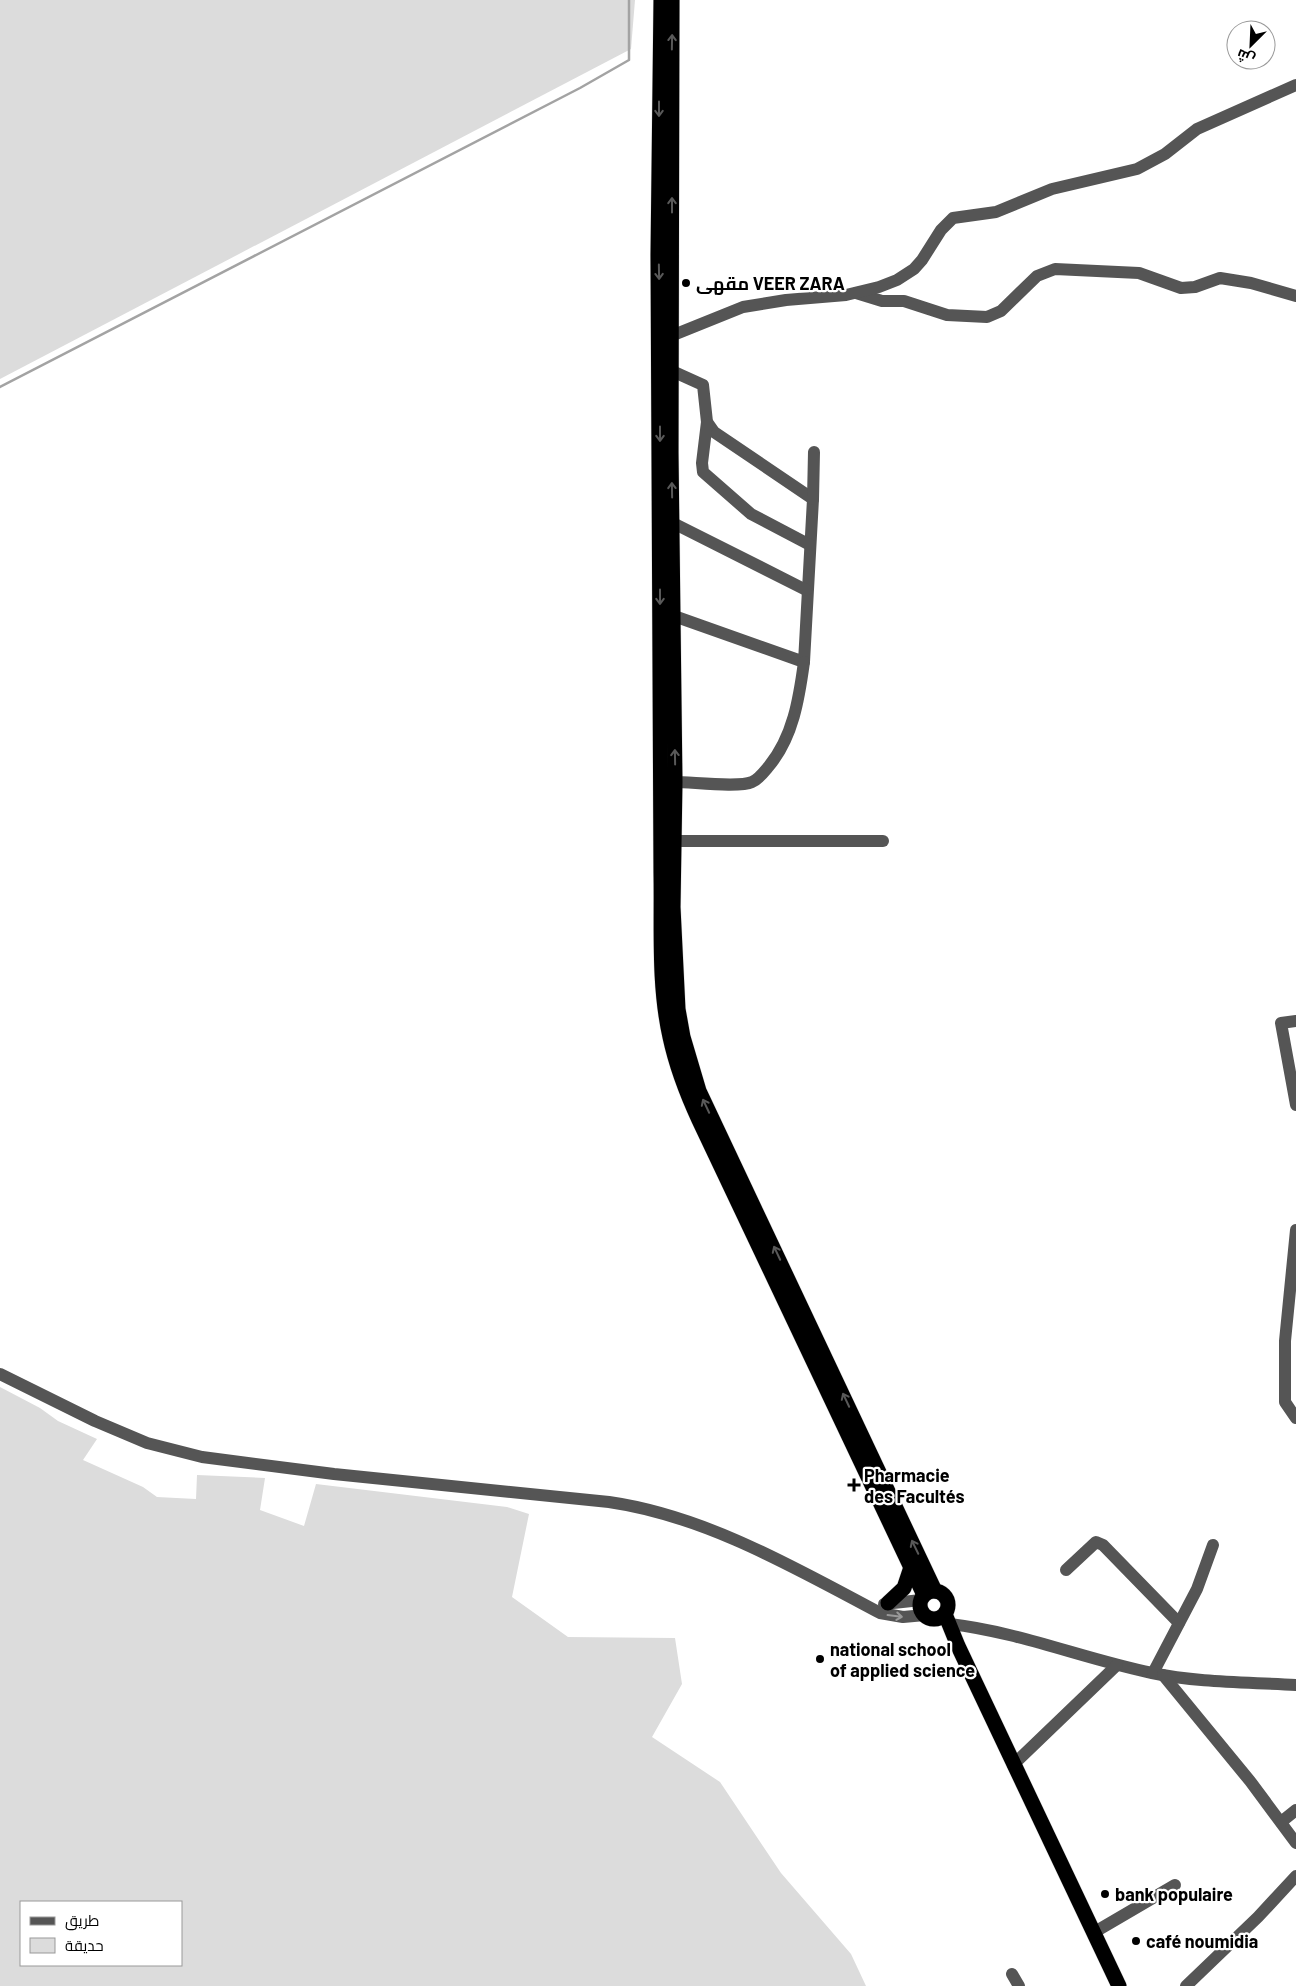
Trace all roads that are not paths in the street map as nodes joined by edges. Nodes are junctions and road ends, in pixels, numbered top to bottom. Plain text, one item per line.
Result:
1 (661, 0) edge
2 (672, 0) edge
3 (1296, 85) edge
4 (856, 293) junction
5 (1296, 296) edge
6 (671, 336) junction
7 (672, 371) junction
8 (707, 422) junction
9 (814, 452) dead end
10 (813, 499) junction
11 (673, 523) junction
12 (810, 545) junction
13 (806, 590) junction
14 (674, 616) junction
15 (804, 662) junction
16 (675, 782) junction
17 (673, 841) junction
18 (883, 842) dead end
19 (1296, 1021) edge
20 (1296, 1105) edge
21 (1296, 1230) edge
22 (1294, 1268) edge
23 (0, 1374) edge
24 (1296, 1418) edge
25 (1213, 1545) dead end
26 (911, 1567) junction
27 (1066, 1570) dead end
28 (927, 1596) junction
29 (888, 1603) junction
30 (867, 1606) junction
31 (939, 1618) junction
32 (1179, 1623) junction
33 (1116, 1665) junction
34 (1158, 1674) junction
35 (1296, 1684) edge
36 (1013, 1765) junction
37 (1296, 1810) edge
38 (1281, 1822) junction
39 (1296, 1843) edge
40 (1296, 1876) edge
41 (1175, 1885) dead end
42 (1093, 1933) junction
43 (1012, 1974) dead end
44 (1019, 1986) edge
45 (1119, 1986) edge
46 (1186, 1986) edge

1 -> 26 highway
6 -> 2 highway
3 - 4 street
4 - 5 street
4 - 6 street
6 - 7 highway
7 - 8 street
11 -> 7 highway
8 - 10 street
8 - 12 street
9 - 10 street
10 - 12 street
11 - 13 street
11 - 14 highway
12 - 13 street
13 - 15 street
14 - 15 street
16 -> 14 highway
15 - 16 street
16 - 17 highway
17 - 18 street
28 -> 17 highway
19 - 20 street
21 - 22 street
22 - 24 street
23 - 30 street
25 - 32 street
26 - 28 highway
26 - 29 highway
27 - 32 street
28 - 29 street
28 - 31 highway
28 - 31 highway
29 - 30 street
30 -> 31 street
31 - 33 street
31 - 36 highway
32 - 34 street
33 - 34 street
33 - 36 street
34 - 35 street
34 - 38 street
36 - 42 highway
37 - 38 street
38 - 39 street
40 - 46 street
41 - 42 street
42 - 45 highway
43 - 44 street

